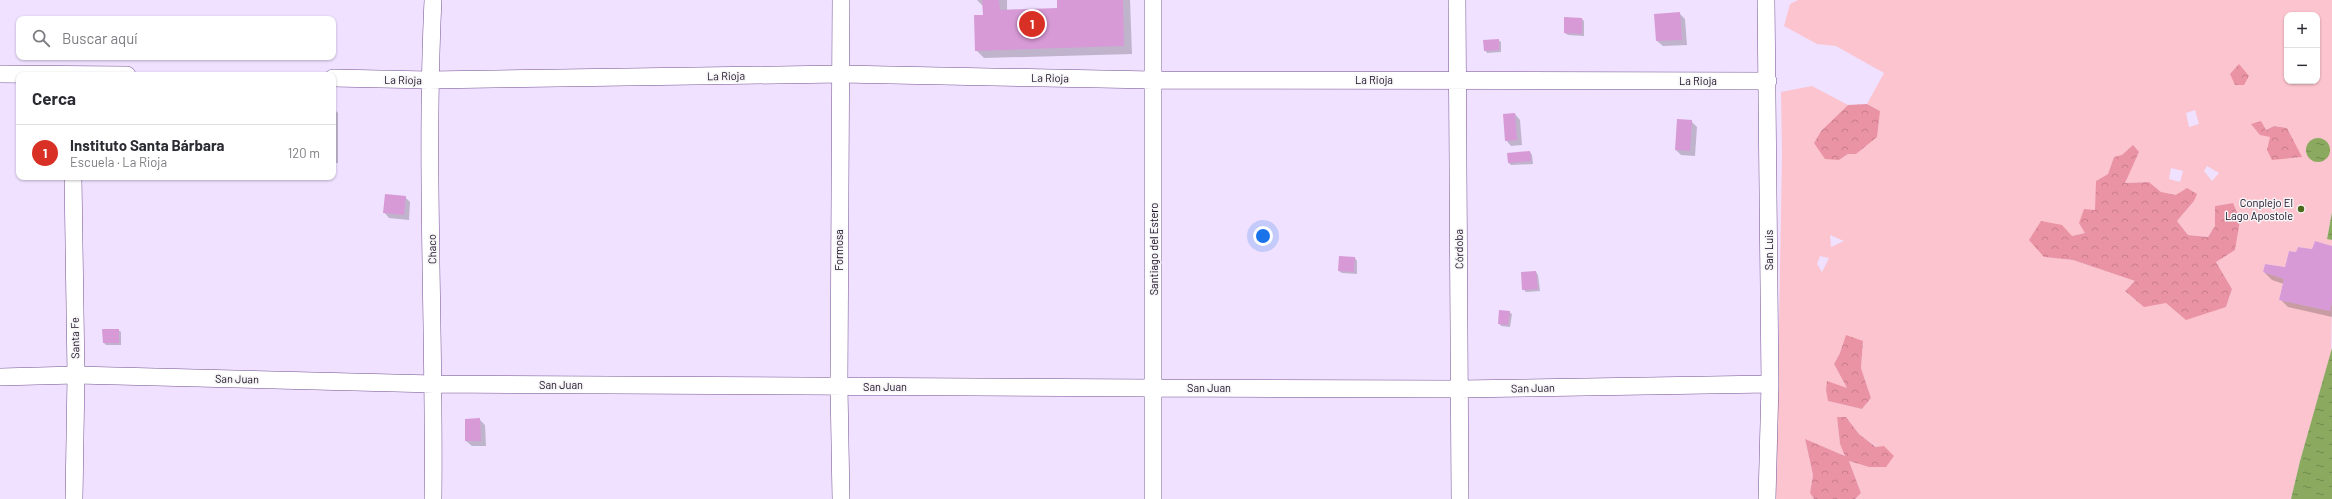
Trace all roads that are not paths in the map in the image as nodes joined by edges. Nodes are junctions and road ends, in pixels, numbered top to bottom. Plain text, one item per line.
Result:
1 (433, 0) edge
2 (841, 0) edge
3 (1153, 0) edge
4 (1457, 0) edge
5 (1766, 0) edge
6 (0, 74) edge
7 (16, 74) edge
8 (840, 74) junction
9 (336, 78) edge
10 (429, 80) junction
11 (1153, 80) junction
12 (1457, 81) junction
13 (1768, 81) junction
14 (73, 180) edge
15 (76, 375) junction
16 (0, 377) edge
17 (434, 384) junction
18 (1770, 384) junction
19 (838, 387) junction
20 (1154, 388) junction
21 (1460, 389) junction
22 (74, 499) edge
23 (433, 499) edge
24 (841, 499) edge
25 (1153, 499) edge
26 (1460, 499) edge
27 (1767, 499) edge

1 - 10 street, Chaco
2 - 8 street, Formosa
3 - 11 street, Santiago del Estero
4 - 12 street, Córdoba
5 - 13 street, San Luis
6 - 7 street
8 - 10 street, La Rioja
8 - 11 street, La Rioja
8 - 19 street, Formosa
9 - 10 street, La Rioja
10 - 17 street, Chaco
11 - 12 street, La Rioja
11 - 20 street, Santiago del Estero
12 - 13 street, La Rioja
12 - 21 street, Córdoba
13 - 18 street, San Luis
14 - 15 street, Santa Fe
15 - 16 street, San Juan
15 - 17 street, San Juan
15 - 22 street, Santa Fe
17 - 19 street, San Juan
17 - 23 street, Chaco
18 - 21 street, San Juan
18 - 27 street, San Luis
19 - 20 street, San Juan
19 - 24 street, Formosa
20 - 21 street, San Juan
20 - 25 street, Santiago del Estero
21 - 26 street, Córdoba

